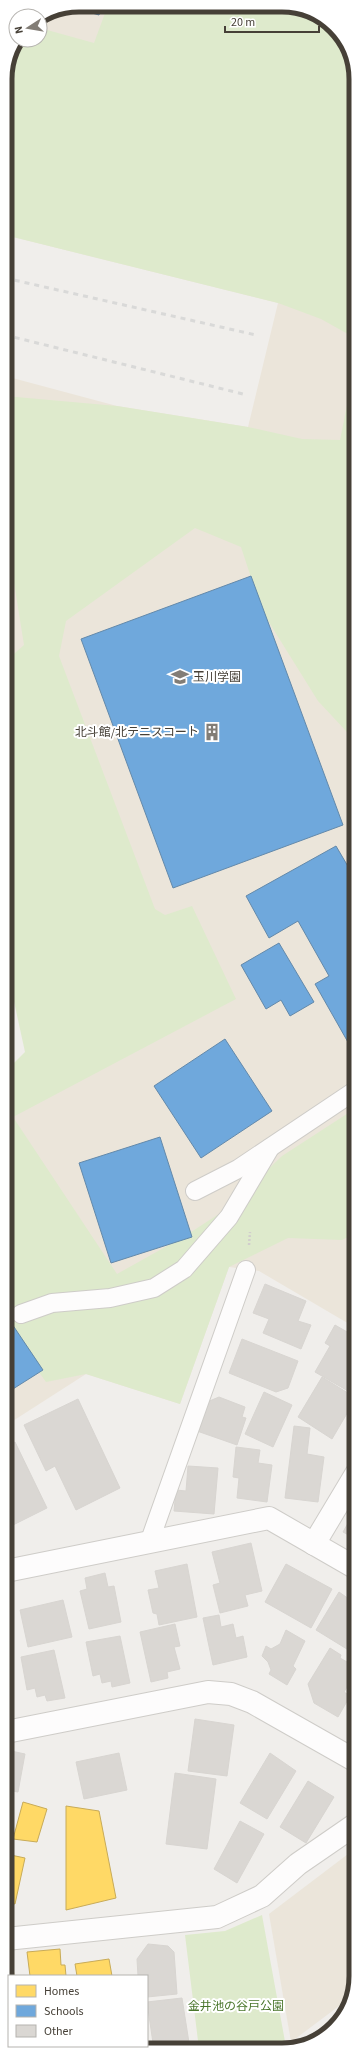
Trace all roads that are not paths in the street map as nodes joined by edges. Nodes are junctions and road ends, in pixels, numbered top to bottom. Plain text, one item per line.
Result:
1 (349, 1095) edge
2 (270, 1148) junction
3 (195, 1191) dead end
4 (246, 1270) dead end
5 (21, 1314) dead end
6 (349, 1486) edge
7 (149, 1543) junction
8 (314, 1544) junction
9 (349, 1564) edge
10 (12, 1571) edge
11 (12, 1731) edge
12 (349, 1757) edge
13 (349, 1829) edge
14 (12, 1938) edge

1 - 2 lane
2 - 3 lane
2 - 5 lane
4 - 7 lane
6 - 8 street
7 - 8 street
7 - 10 street
8 - 9 street
11 - 12 street
13 - 14 street

